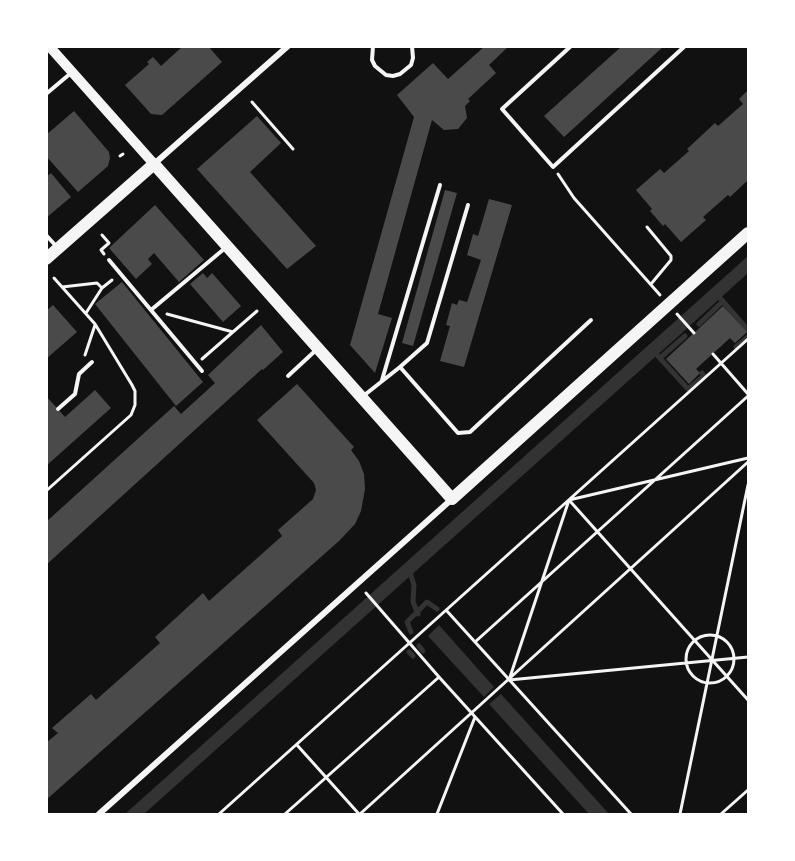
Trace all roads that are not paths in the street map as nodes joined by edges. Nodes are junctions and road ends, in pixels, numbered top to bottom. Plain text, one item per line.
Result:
1 (49, 46) edge
2 (288, 46) edge
3 (373, 46) edge
4 (412, 46) edge
5 (571, 46) edge
6 (685, 46) edge
7 (72, 72) junction
8 (46, 94) edge
9 (154, 164) junction
10 (440, 185) dead end
11 (468, 205) dead end
12 (748, 233) edge
13 (46, 235) edge
14 (227, 246) junction
15 (58, 249) junction
16 (46, 259) edge
17 (109, 260) road end
18 (151, 310) junction
19 (591, 320) dead end
20 (318, 348) junction
21 (92, 362) dead end
22 (400, 367) junction
23 (202, 371) dead end
24 (288, 376) dead end
25 (382, 380) junction
26 (362, 397) junction
27 (58, 409) dead end
28 (452, 499) junction
29 (99, 814) edge

1 - 7 street
2 - 9 street
3 - 4 lane
5 - 6 lane
7 - 8 lane
7 - 9 street
9 - 14 main road
9 - 15 main road
10 - 25 lane
11 - 22 lane
12 - 28 main road
13 - 15 lane
14 - 18 lane
14 - 20 main road
15 - 16 main road
17 - 18 lane
18 - 23 lane
19 - 22 lane
20 - 24 lane
20 - 26 main road
21 - 27 lane
22 - 25 lane
25 - 26 lane
26 - 28 main road
28 - 29 street

